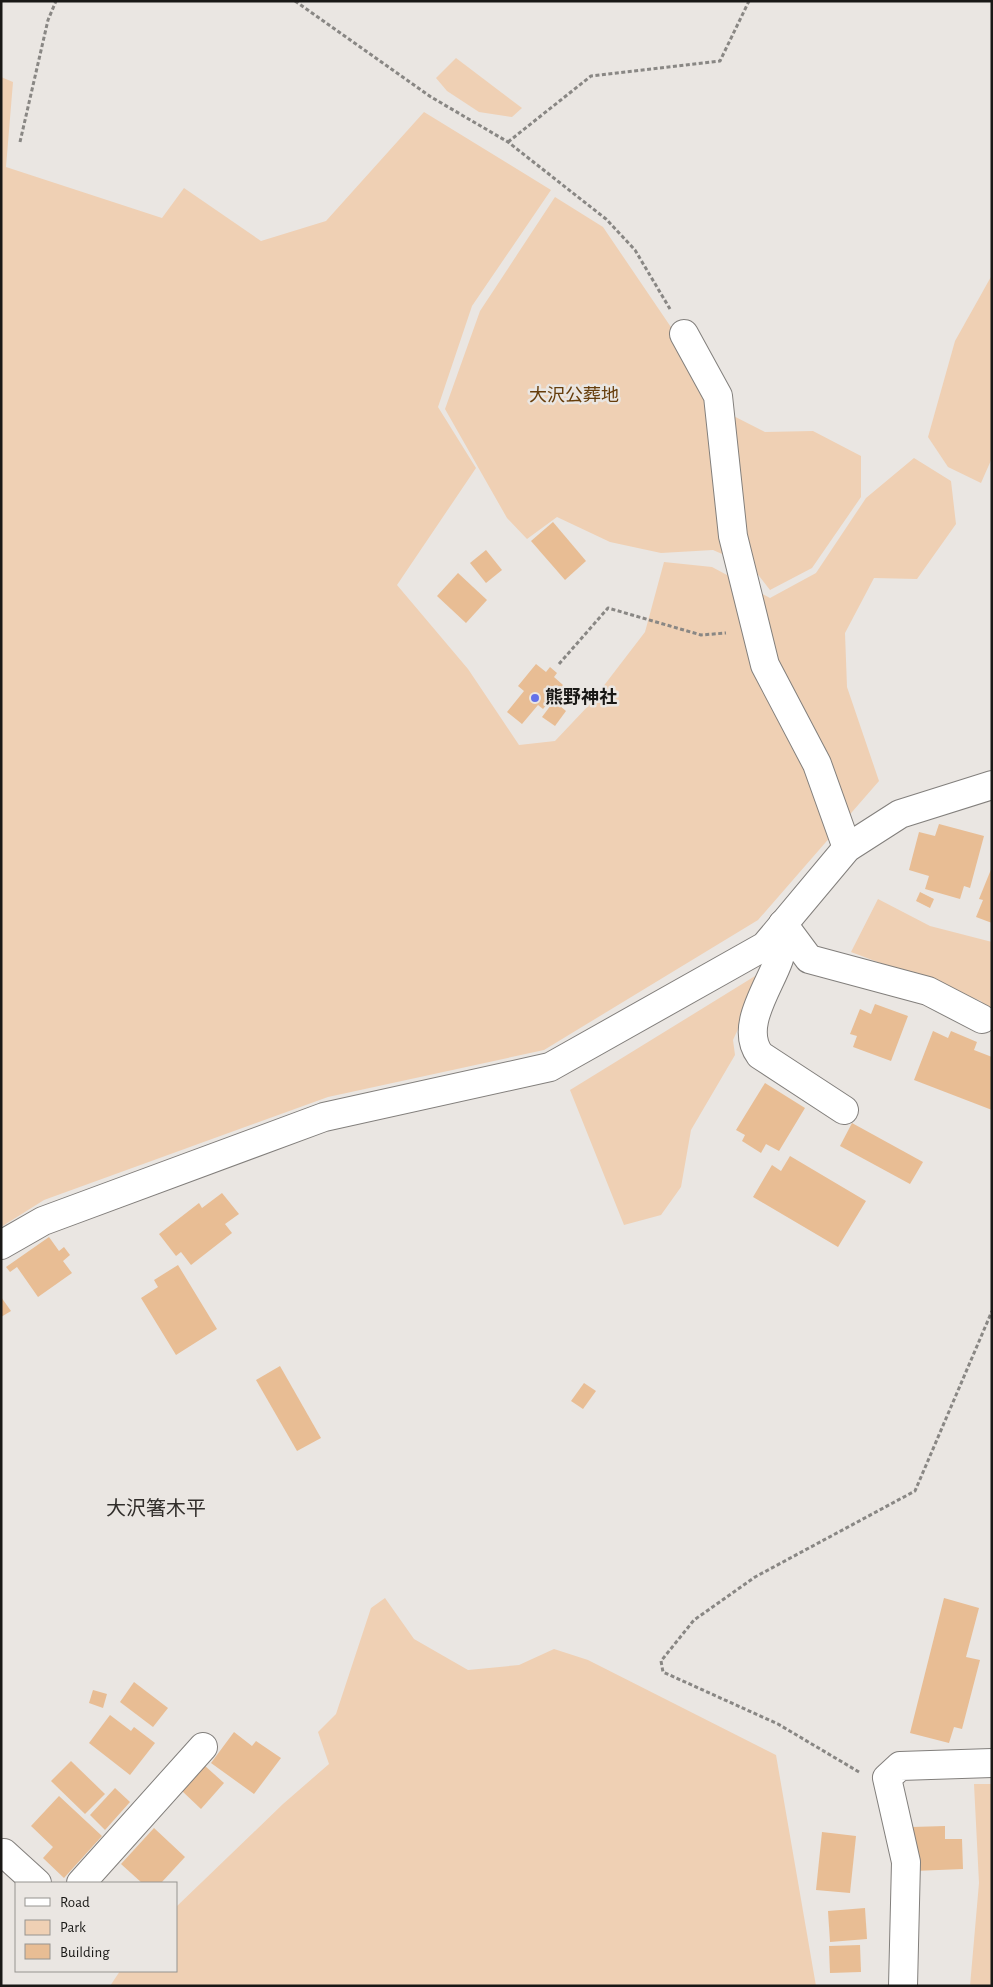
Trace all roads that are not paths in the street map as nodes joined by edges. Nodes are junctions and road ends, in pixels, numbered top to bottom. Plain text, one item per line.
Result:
1 (684, 334) road end
2 (992, 785) edge
3 (847, 848) junction
4 (783, 924) junction
5 (982, 1019) dead end
6 (844, 1110) dead end
7 (1, 1245) edge
8 (204, 1747) dead end
9 (992, 1763) edge
10 (2, 1851) edge
11 (36, 1882) edge
12 (82, 1882) edge
13 (903, 1986) edge

1 - 3 street
2 - 3 street
3 - 4 street
4 - 5 street
4 - 6 street
4 - 7 street
8 - 12 street
9 - 13 street
10 - 11 street

